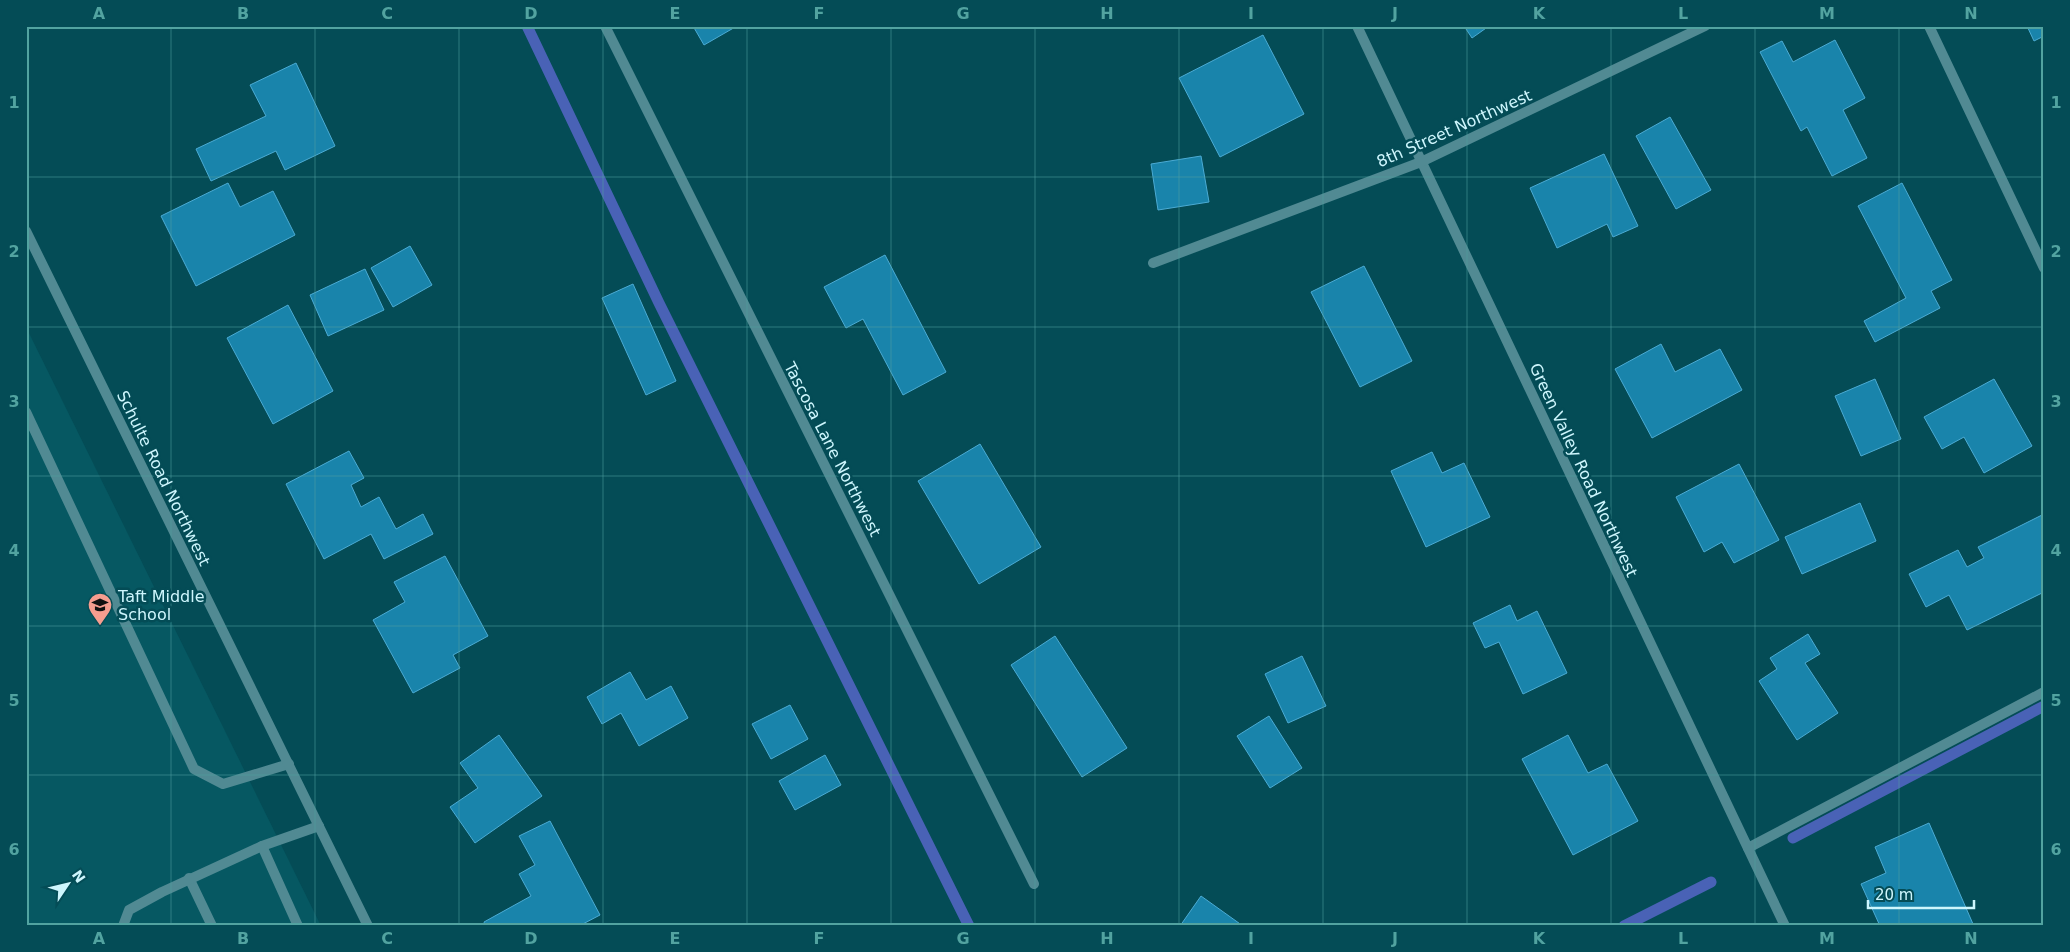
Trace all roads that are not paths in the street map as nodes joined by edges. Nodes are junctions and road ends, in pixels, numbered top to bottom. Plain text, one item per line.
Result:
1 (606, 26) edge
2 (1357, 26) edge
3 (1705, 26) edge
4 (1930, 26) edge
5 (1421, 162) junction
6 (26, 231) edge
7 (1153, 263) dead end
8 (2044, 268) edge
9 (26, 412) edge
10 (2044, 692) edge
11 (289, 764) junction
12 (319, 826) junction
13 (262, 846) junction
14 (1748, 848) junction
15 (190, 878) junction
16 (1034, 884) dead end
17 (123, 926) edge
18 (212, 926) edge
19 (298, 926) edge
20 (368, 926) edge
21 (1785, 926) edge

1 - 16 street, Tascosa Lane Northwest
2 - 5 street, Green Valley Road Northwest
3 - 5 street, 8th Street Northwest
4 - 8 street
5 - 7 street, 8th Street Northwest
5 - 14 street, Green Valley Road Northwest
6 - 11 street, Schulte Road Northwest
9 - 11 street
10 - 14 street
11 - 12 street, Schulte Road Northwest
12 - 13 street
12 - 20 street, Schulte Road Northwest
13 - 15 street
13 - 19 street
14 - 21 street, Green Valley Road Northwest
15 - 17 street
15 - 18 street

